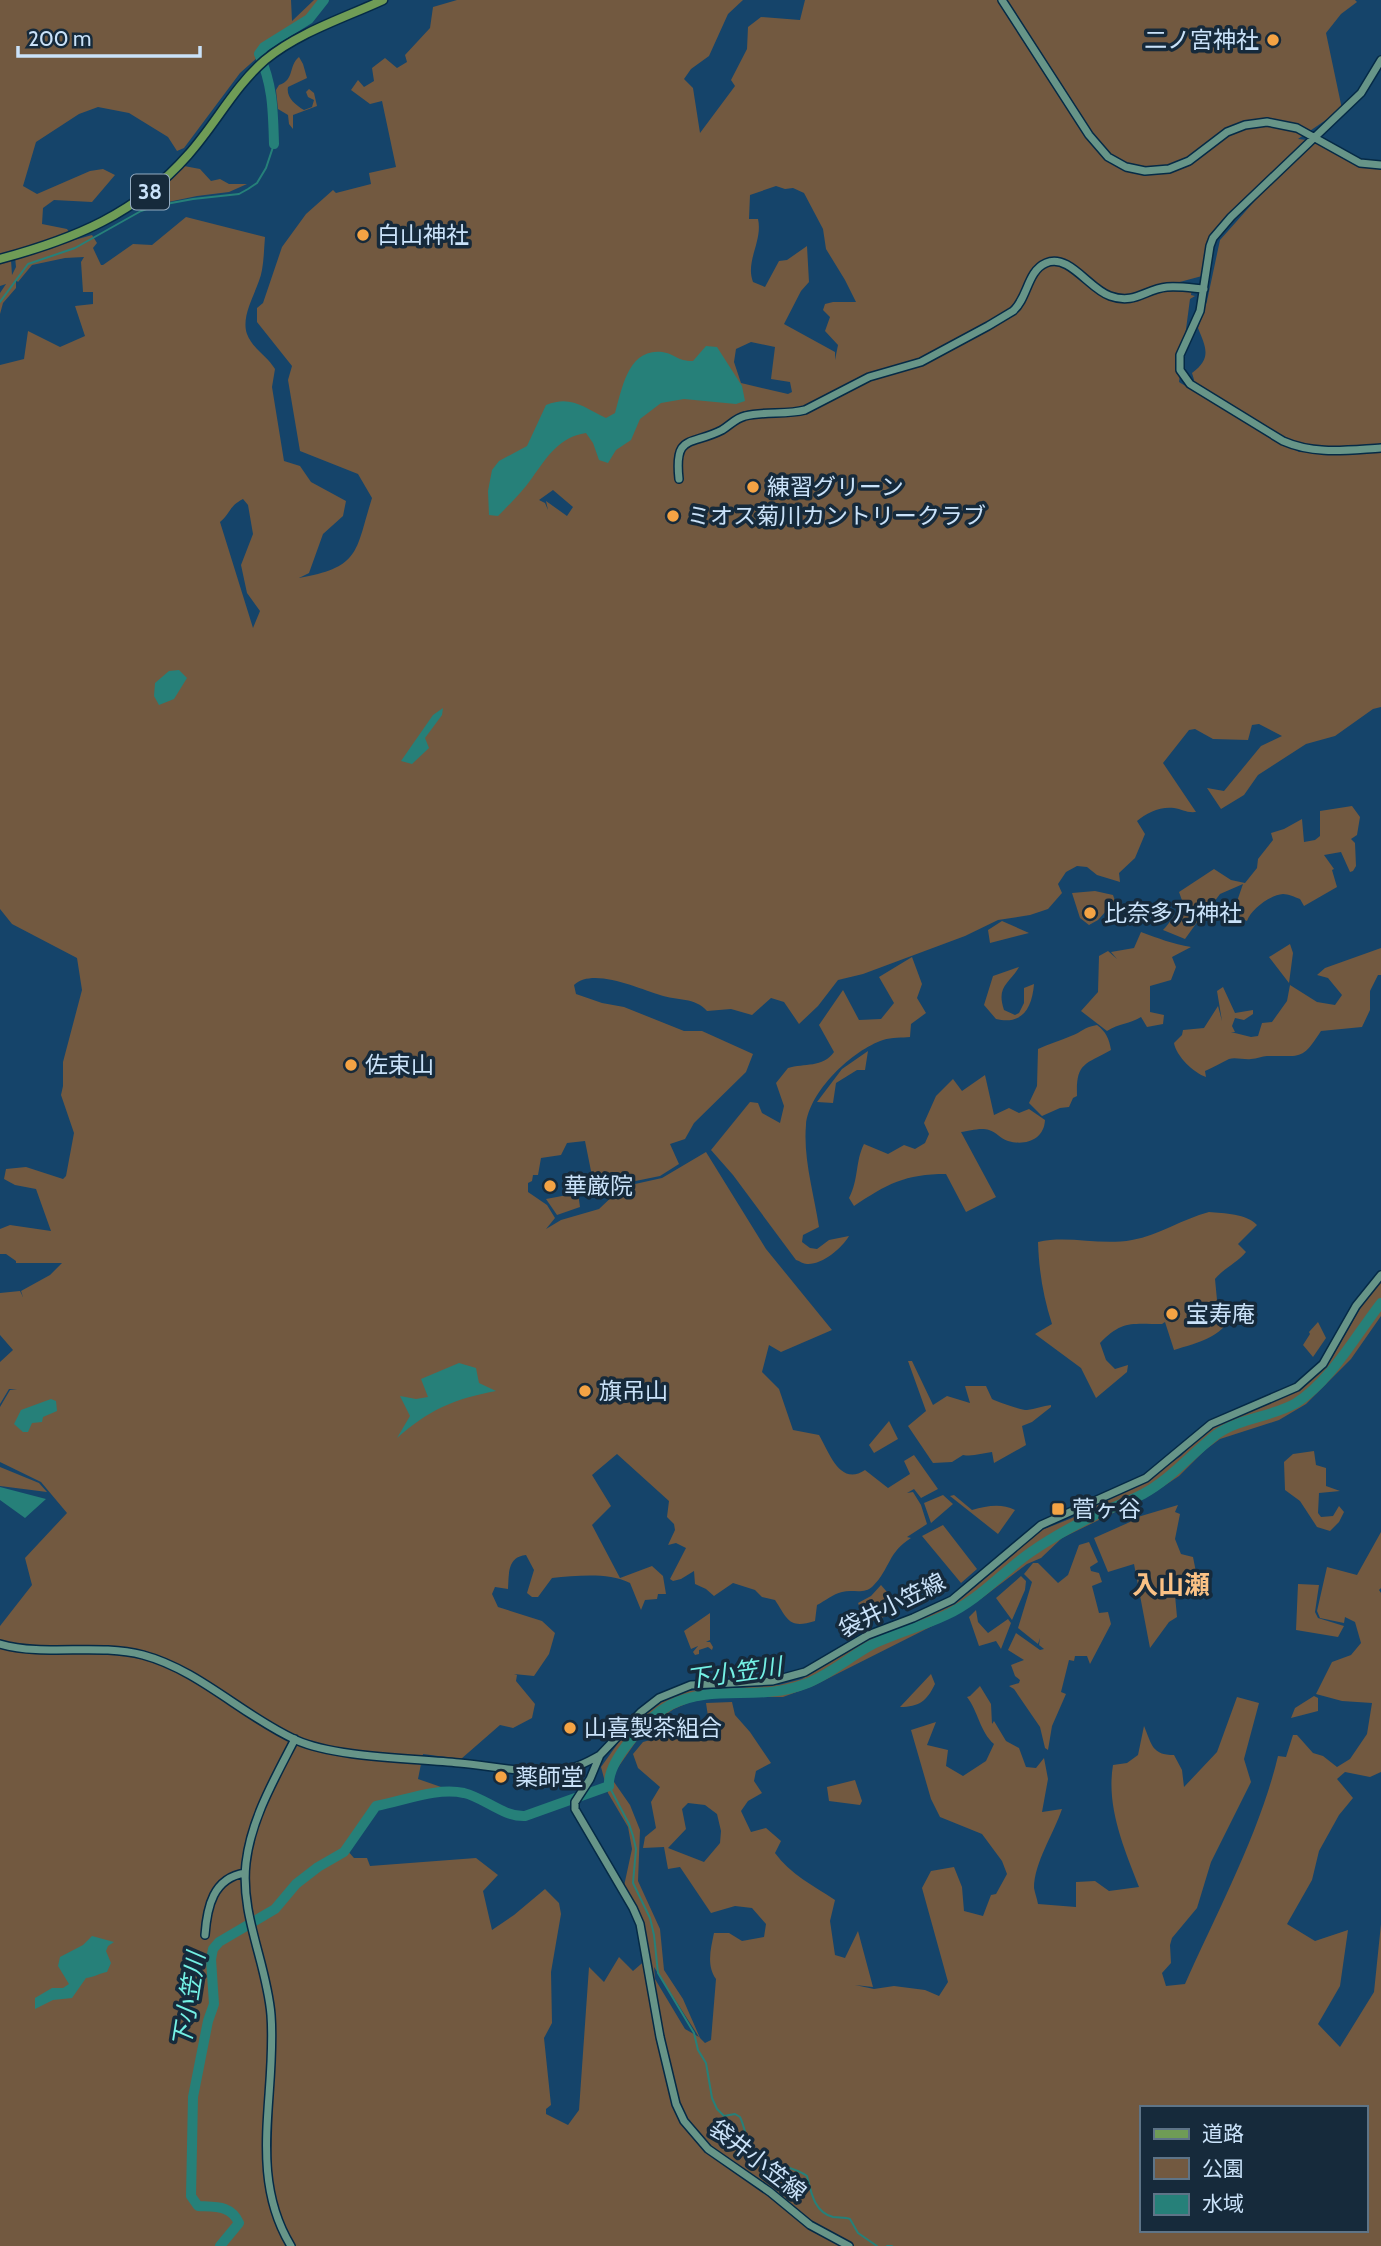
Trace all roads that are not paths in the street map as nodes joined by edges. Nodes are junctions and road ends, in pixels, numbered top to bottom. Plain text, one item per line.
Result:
1 (383, 0) edge
2 (1002, 0) edge
3 (1381, 60) edge
4 (1315, 137) junction
5 (1381, 165) edge
6 (0, 258) edge
7 (1204, 289) junction
8 (1381, 448) edge
9 (679, 479) dead end
10 (1381, 1275) edge
11 (0, 1644) edge
12 (295, 1739) junction
13 (600, 1755) junction
14 (245, 1873) junction
15 (205, 1935) dead end
16 (291, 2246) edge
17 (849, 2246) edge

1 - 6 main road, 38
2 - 4 street
3 - 4 street
4 - 5 street
4 - 7 street
7 - 8 street
7 - 9 street
10 - 13 street, 袋井小笠線
11 - 12 street
12 - 13 street
12 - 14 street
13 - 17 street, 袋井小笠線
14 - 15 street
14 - 16 street

